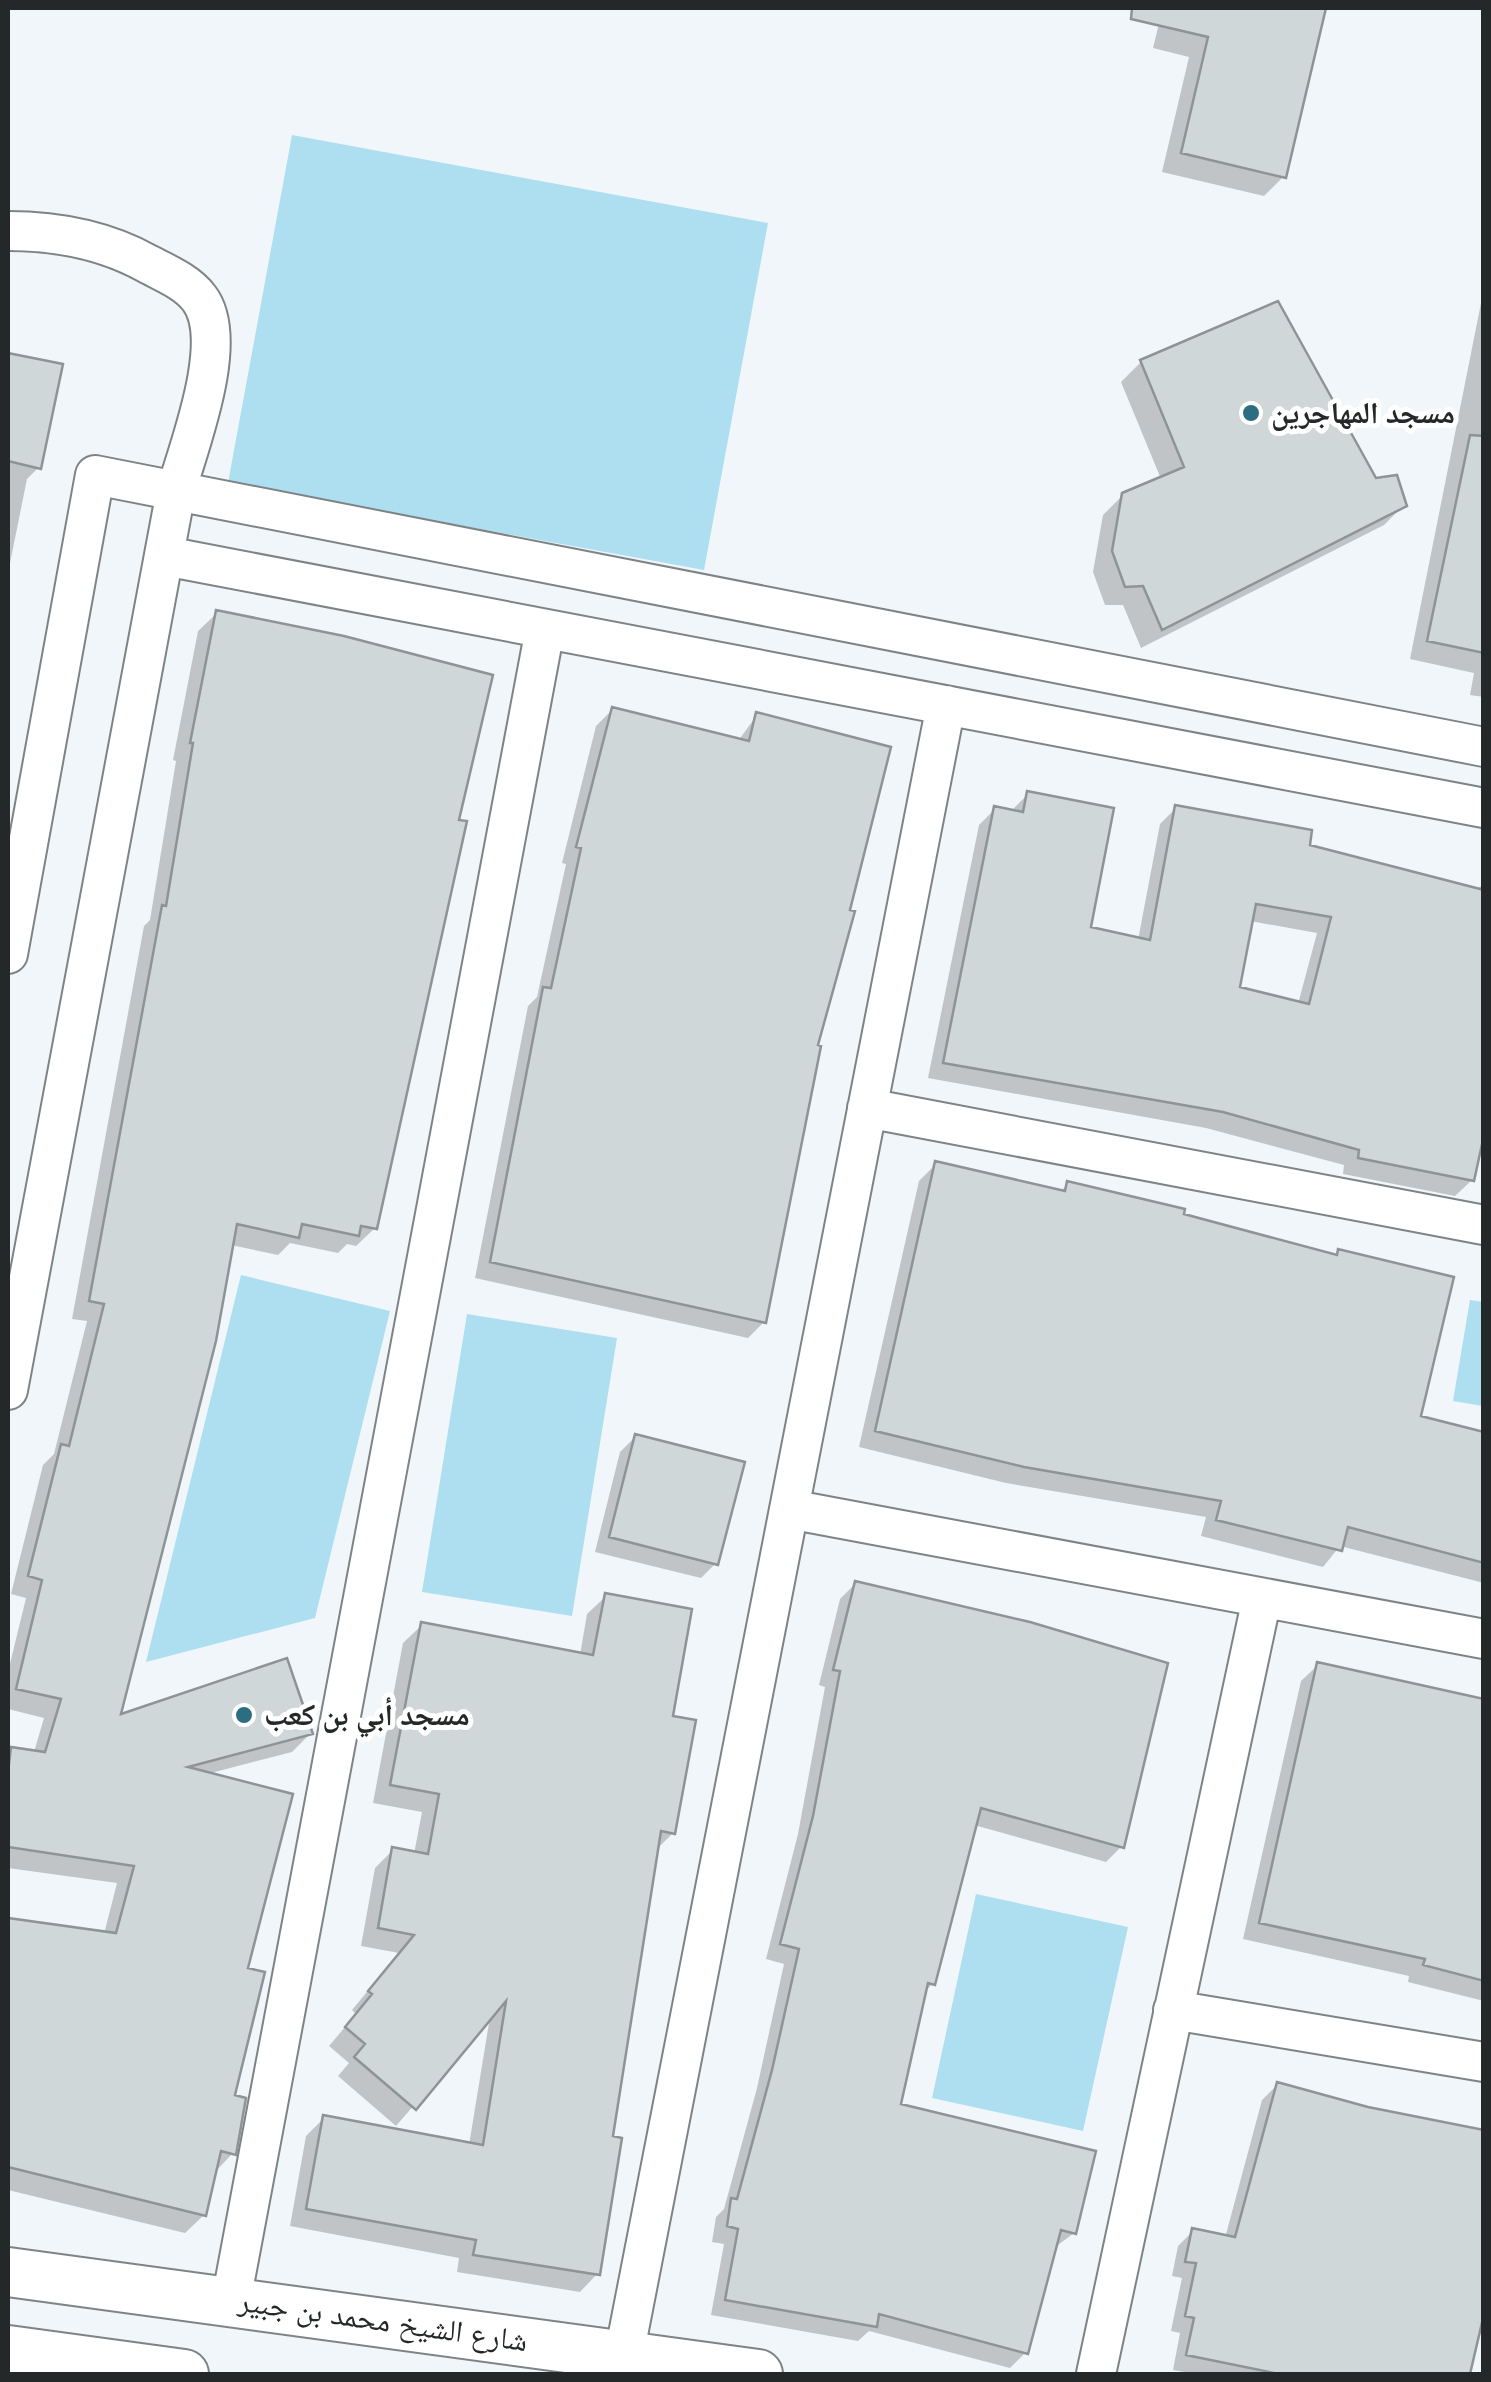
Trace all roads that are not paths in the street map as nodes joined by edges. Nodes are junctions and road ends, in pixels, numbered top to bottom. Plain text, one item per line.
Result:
1 (8, 231) edge
2 (176, 491) junction
3 (165, 556) junction
4 (545, 629) junction
5 (946, 705) junction
6 (1484, 747) edge
7 (1484, 808) edge
8 (8, 954) edge
9 (867, 1108) junction
10 (1484, 1226) edge
11 (8, 1390) edge
12 (789, 1509) junction
13 (1262, 1598) junction
14 (1484, 1639) edge
15 (1173, 2010) junction
16 (1484, 2062) edge
17 (8, 2272) edge
18 (231, 2301) junction
19 (8, 2350) edge
20 (624, 2355) junction
21 (184, 2374) edge
22 (758, 2374) edge
23 (1096, 2374) edge

1 - 2 street
2 - 3 street
2 - 6 street
2 - 8 street
3 - 4 street
3 - 11 street
4 - 5 street
4 - 18 street
5 - 7 street
5 - 9 street
9 - 10 street
9 - 12 street
12 - 13 street
12 - 20 street
13 - 14 street
13 - 15 street
15 - 16 street
15 - 23 street
17 - 18 main road, شارع الشيخ محمد بن جبير
18 - 20 main road, شارع الشيخ محمد بن جبير
19 - 21 main road
20 - 22 main road, شارع الشيخ محمد بن جبير

